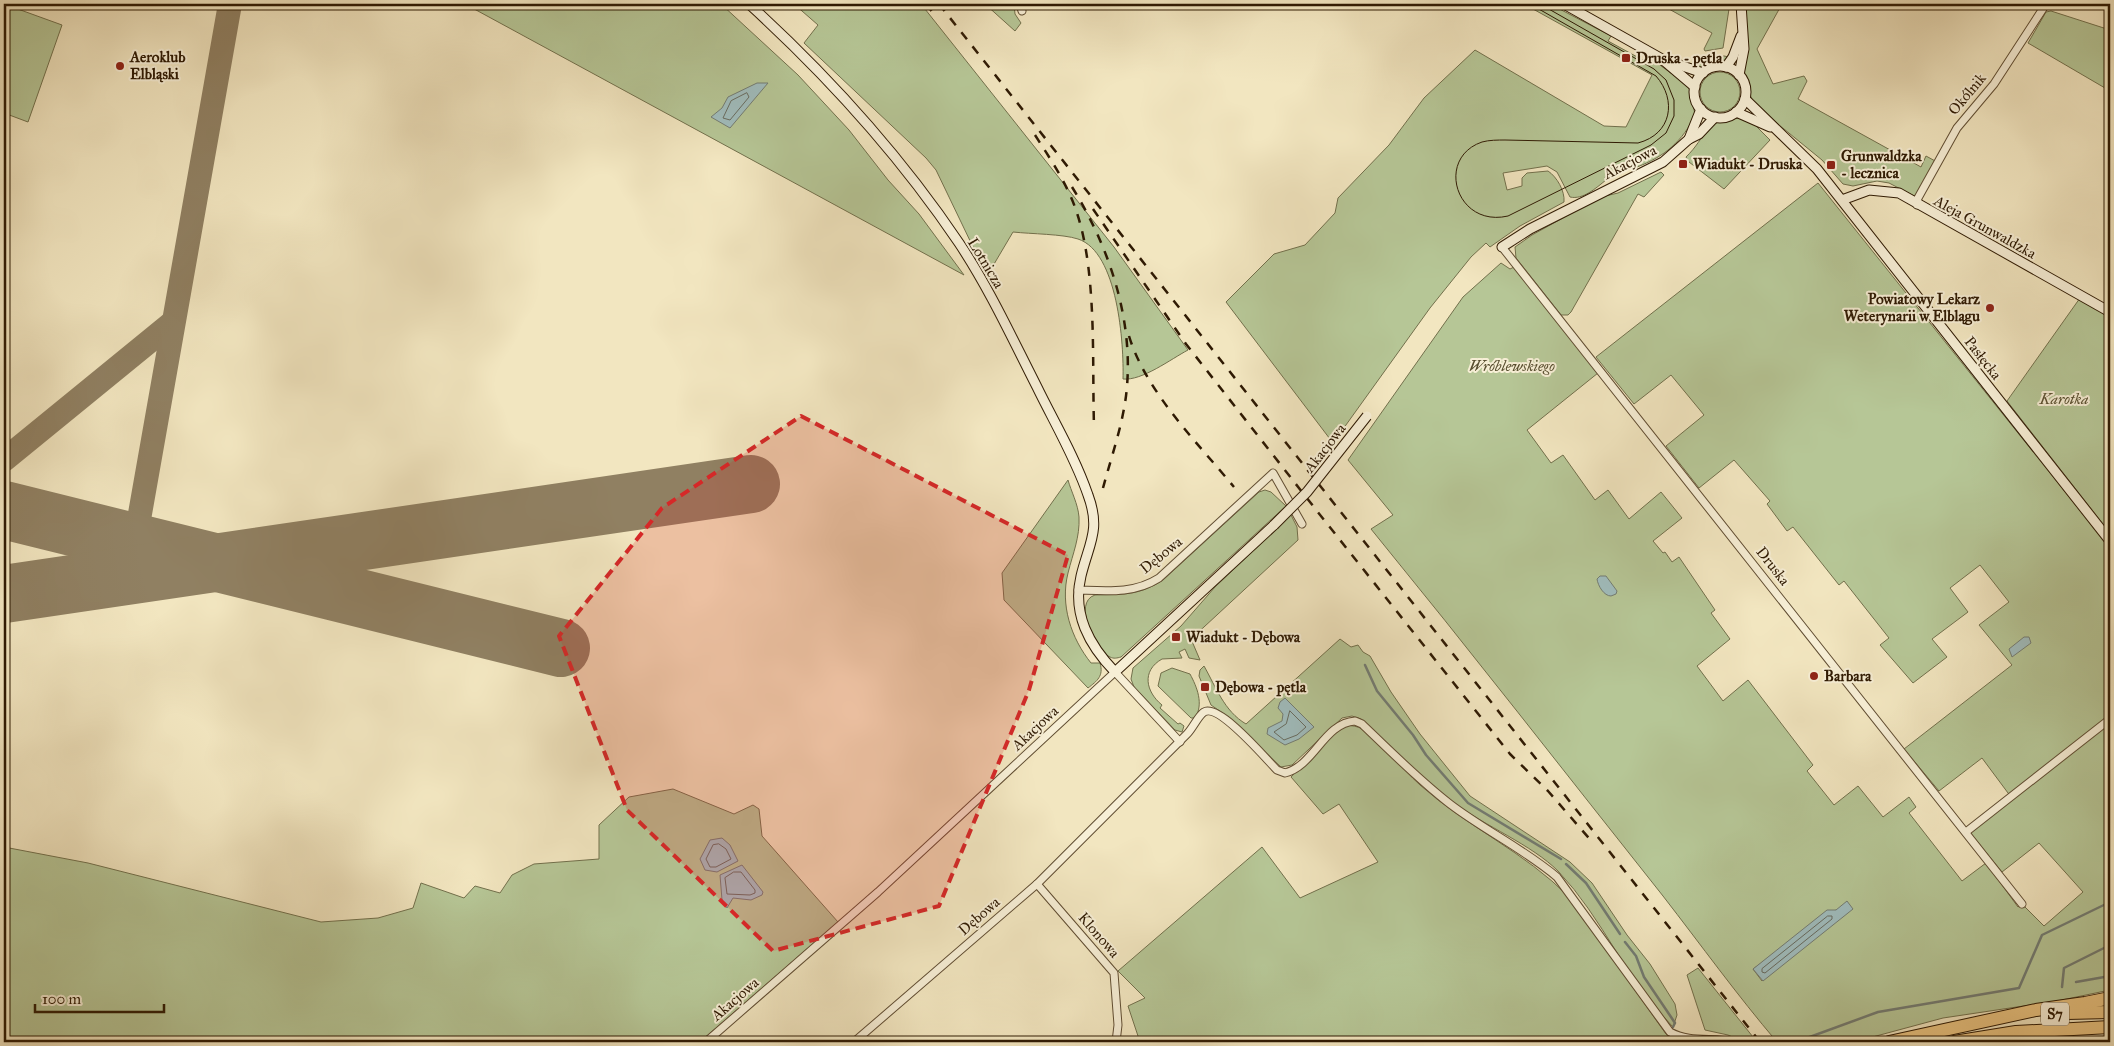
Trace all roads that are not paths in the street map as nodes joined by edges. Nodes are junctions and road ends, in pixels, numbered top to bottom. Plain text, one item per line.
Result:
1 (749, 4) edge
2 (1564, 4) edge
3 (1740, 4) edge
4 (2046, 4) edge
5 (1741, 36) junction
6 (1662, 59) junction
7 (1726, 67) junction
8 (1703, 72) junction
9 (1739, 75) junction
10 (1695, 87) junction
11 (1745, 99) junction
12 (1700, 109) junction
13 (1736, 112) junction
14 (1715, 117) junction
15 (1772, 127) junction
16 (1689, 139) junction
17 (1842, 200) junction
18 (1918, 205) junction
19 (1502, 247) joint
20 (2110, 312) edge
21 (1367, 416) dead end
22 (1302, 524) dead end
23 (2110, 541) edge
24 (1078, 590) junction
25 (1115, 672) junction
26 (2110, 719) edge
27 (1180, 742) junction
28 (1966, 832) junction
29 (1037, 884) junction
30 (2022, 904) dead end
31 (2110, 998) edge
32 (2110, 1012) edge
33 (2000, 1018) junction
34 (2110, 1028) edge
35 (706, 1042) edge
36 (854, 1042) edge
37 (1116, 1042) edge
38 (1734, 1042) edge
39 (1888, 1042) edge
40 (1954, 1042) edge

1 - 24 street, Lotnicza
2 - 6 street
3 - 5 street
4 - 18 street, Okólnik
5 - 7 street
5 - 9 street
6 - 8 street
6 - 10 street
7 - 8 street
7 - 9 street
8 - 10 street
9 - 11 street
10 - 12 street
11 - 13 street
11 - 15 street, Pasłęcka
12 - 14 street
12 - 16 street, Akacjowa
13 - 14 street
13 - 15 street, Pasłęcka
14 - 16 street, Akacjowa
15 - 17 street, Pasłęcka
16 - 19 street, Akacjowa
17 - 18 street, Aleja Grunwaldzka
17 - 23 street, Pasłęcka
18 - 20 street, Aleja Grunwaldzka
19 - 28 street, Druska
21 - 25 street, Akacjowa, bridge
22 - 24 street, Dębowa
24 - 25 street
25 - 27 street
25 - 35 street, Akacjowa
26 - 28 street
27 - 29 street, Dębowa
27 - 38 street, Dębowa
28 - 30 street, Druska
29 - 36 street, Dębowa
29 - 37 street, Klonowa
31 - 33 highway
32 - 33 highway, S7
33 - 39 highway, S7
34 - 40 highway, S7

